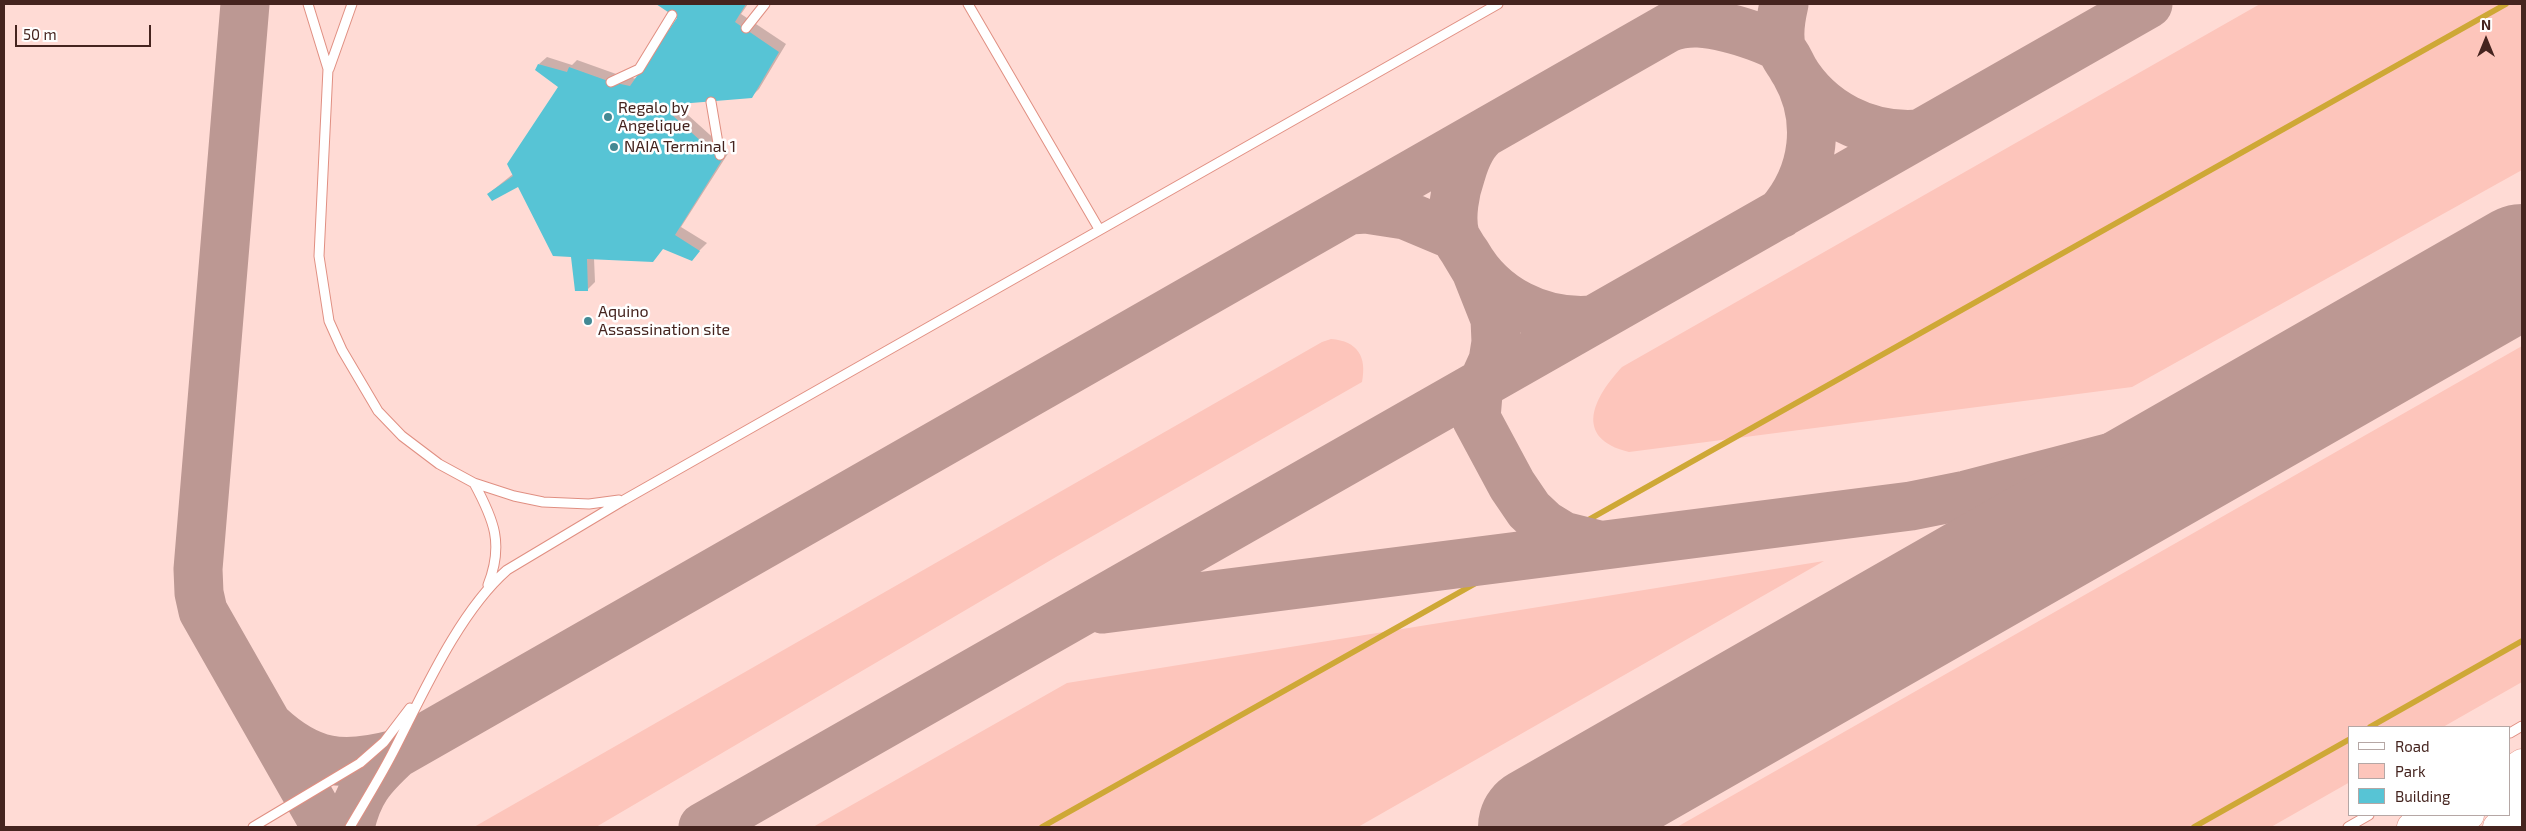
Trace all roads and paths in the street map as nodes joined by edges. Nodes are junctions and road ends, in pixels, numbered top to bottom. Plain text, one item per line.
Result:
1 (308, 4) edge
2 (352, 4) edge
3 (766, 4) edge
4 (968, 4) edge
5 (1498, 4) edge
6 (672, 15) dead end
7 (746, 28) dead end
8 (328, 69) junction
9 (611, 82) dead end
10 (711, 102) dead end
11 (720, 155) dead end
12 (1099, 229) junction
13 (474, 483) junction
14 (624, 500) junction
15 (485, 593) junction
16 (422, 694) junction
17 (2522, 726) edge
18 (2511, 732) edge
19 (2522, 764) edge
20 (2511, 770) edge
21 (2522, 785) edge
22 (2511, 791) edge
23 (2522, 813) edge
24 (2367, 816) edge
25 (2431, 816) edge
26 (2468, 816) edge
27 (253, 827) edge
28 (350, 827) edge
29 (2348, 827) edge
30 (2411, 827) edge
31 (2449, 827) edge
32 (2497, 827) edge

1 - 8 lane
2 - 8 lane
3 - 7 lane
4 - 12 lane
5 - 12 lane
6 - 9 lane
8 - 13 lane
10 - 11 lane
12 - 14 lane
13 - 14 lane
13 - 15 lane
14 - 15 lane
15 - 16 lane
16 - 27 lane
16 - 28 lane
17 - 18 lane
19 - 20 main road
21 - 22 main road
23 - 32 main road
24 - 29 lane
25 - 30 main road
26 - 31 main road

